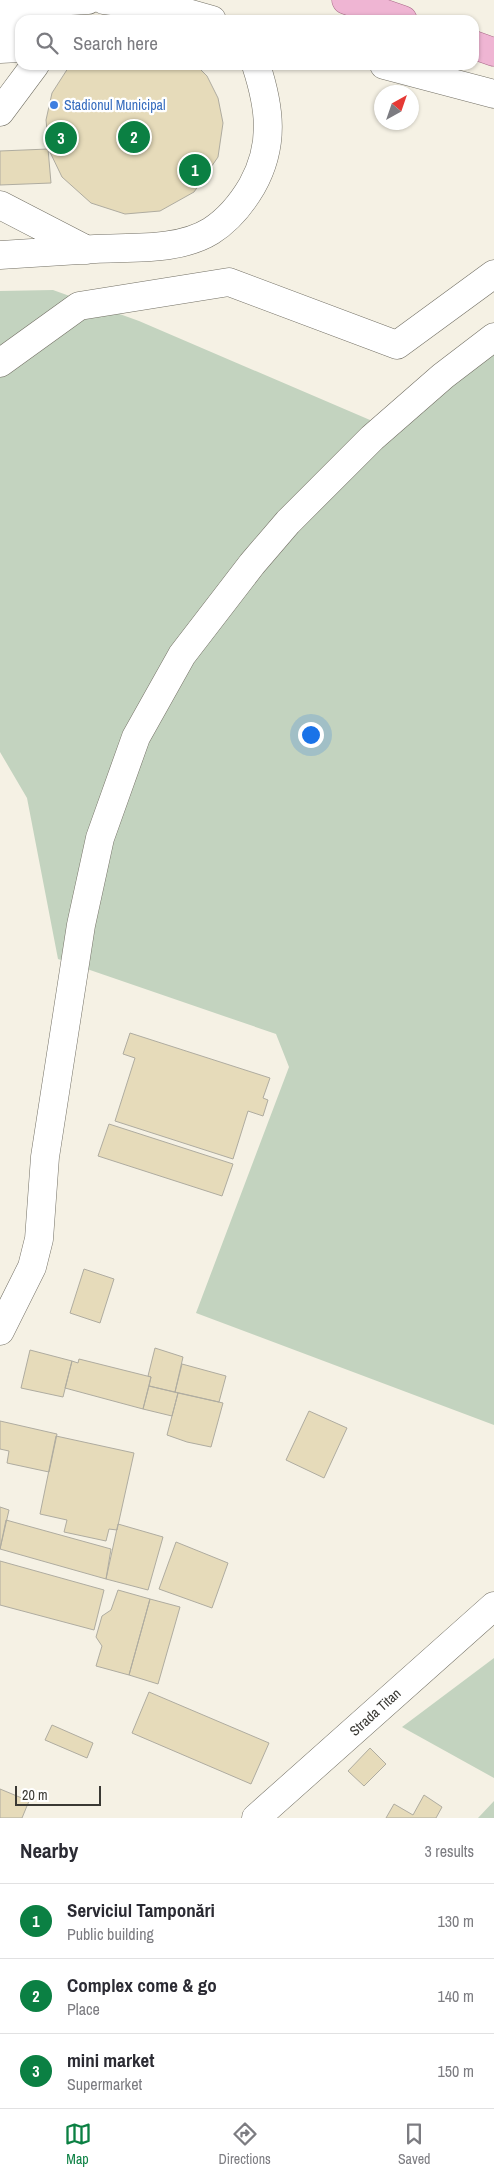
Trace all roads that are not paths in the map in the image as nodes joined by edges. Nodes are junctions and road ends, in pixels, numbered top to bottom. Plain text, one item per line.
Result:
1 (88, 0) edge
2 (97, 0) edge
3 (104, 0) edge
4 (346, 0) edge
5 (0, 5) edge
6 (80, 15) edge
7 (194, 15) edge
8 (389, 15) edge
9 (15, 26) edge
10 (0, 27) edge
11 (479, 47) edge
12 (15, 48) edge
13 (0, 49) edge
14 (494, 52) edge
15 (31, 70) edge
16 (258, 70) edge
17 (403, 70) edge
18 (0, 76) edge
19 (494, 94) edge
20 (0, 111) edge
21 (0, 205) edge
22 (37, 223) junction
23 (0, 225) edge
24 (87, 250) junction
25 (0, 255) edge
26 (494, 274) edge
27 (494, 337) edge
28 (0, 363) edge
29 (0, 1331) edge
30 (494, 1606) edge
31 (256, 1818) edge

1 - 5 lane
2 - 6 lane
3 - 7 lane
4 - 8 main road
9 - 10 lane
11 - 14 main road
12 - 13 lane
15 - 18 lane
15 - 20 lane
16 - 24 lane
17 - 19 lane
21 - 22 lane
22 - 23 lane
22 - 24 lane
24 - 25 lane
26 - 28 lane
27 - 29 lane
30 - 31 lane, Strada Titan

